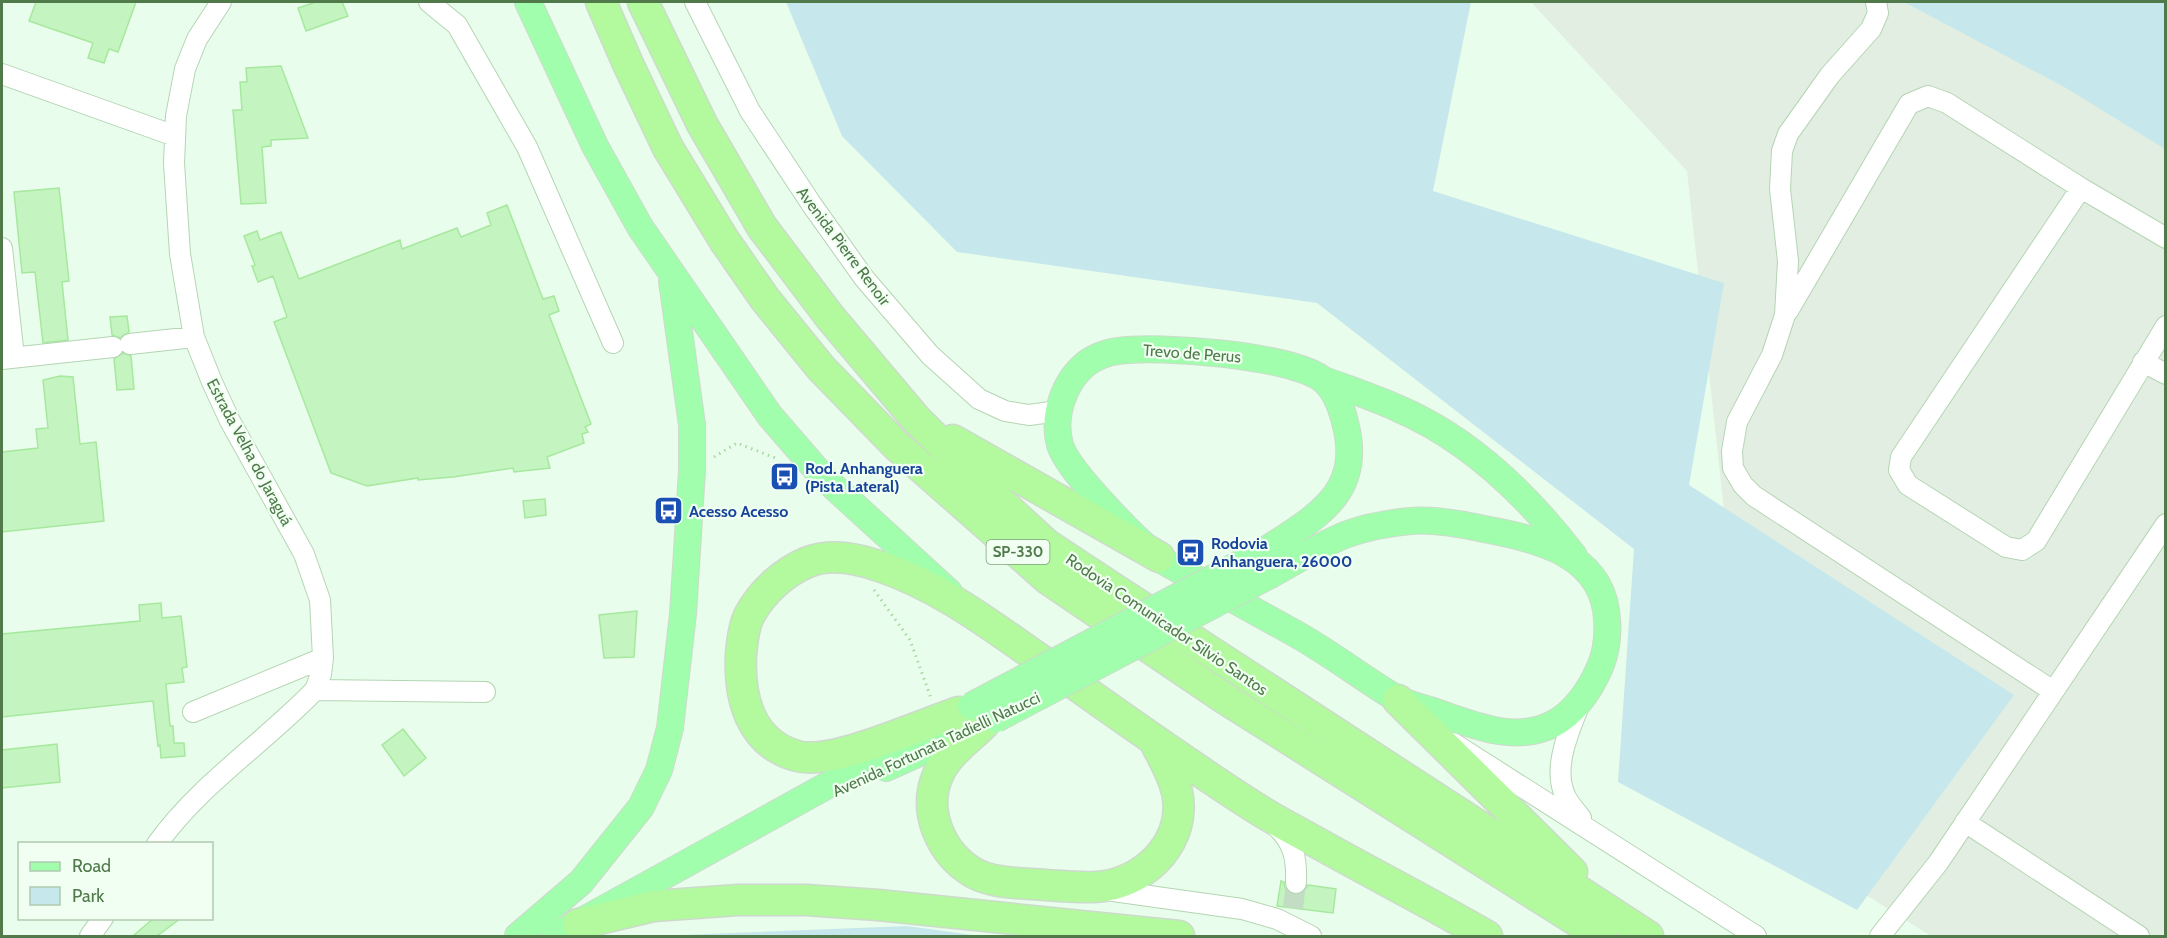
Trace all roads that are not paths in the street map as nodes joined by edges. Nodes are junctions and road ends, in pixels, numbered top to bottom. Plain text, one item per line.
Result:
1 (221, 2) edge
2 (429, 2) edge
3 (528, 2) edge
4 (602, 2) edge
5 (643, 2) edge
6 (695, 2) edge
7 (1876, 2) edge
8 (2, 74) edge
9 (175, 136) junction
10 (2082, 188) junction
11 (2166, 238) edge
12 (2, 248) edge
13 (671, 275) junction
14 (1785, 315) junction
15 (2166, 326) edge
16 (195, 337) junction
17 (613, 344) dead end
18 (8, 358) edge
19 (2143, 362) junction
20 (2166, 374) edge
21 (1324, 380) junction
22 (1058, 411) junction
23 (916, 418) junction
24 (2166, 524) edge
25 (1159, 557) junction
26 (1578, 561) junction
27 (1269, 562) junction
28 (969, 610) junction
29 (323, 658) junction
30 (315, 690) junction
31 (2053, 691) junction
32 (485, 692) dead end
33 (1398, 700) junction
34 (1581, 701) junction
35 (192, 712) dead end
36 (970, 716) junction
37 (1425, 726) junction
38 (1154, 739) junction
39 (1261, 812) junction
40 (1965, 822) junction
41 (1586, 826) junction
42 (158, 842) edge
43 (1296, 883) tunnel mouth
44 (1088, 888) junction
45 (102, 920) edge
46 (1609, 926) edge
47 (566, 930) edge
48 (90, 936) edge
49 (518, 936) edge
50 (1179, 936) edge
51 (1311, 936) edge
52 (1487, 936) edge
53 (1648, 936) edge
54 (1756, 936) edge
55 (1880, 936) edge
56 (2139, 936) edge

1 - 9 street, Estrada Velha do Jaraguá
2 - 17 street
3 - 13 main road
4 - 46 highway, Rodovia Comunicador Silvio Santos / SP-330
5 - 23 highway, Rodovia Comunicador Silvio Santos / SP-330
6 - 22 street, Avenida Pierre Renoir
7 - 14 street
8 - 9 street
9 - 16 street, Estrada Velha do Jaraguá
10 - 11 street
10 - 14 street
10 - 19 street
12 - 18 street
13 - 28 main road
13 - 49 main road
14 - 31 street
15 - 19 street
16 - 18 street
16 - 29 street, Estrada Velha do Jaraguá
19 - 20 street
21 - 22 main road, Trevo de Perus
21 - 26 main road, Trevo de Perus
21 - 27 main road
22 - 25 main road, Trevo de Perus
23 - 25 highway
23 - 46 highway, Rodovia Comunicador Silvio Santos / SP-330
24 - 31 street
25 - 33 main road, Trevo de Perus
26 - 27 main road
26 - 34 main road
27 - 36 main road, Avenida Fortunata Tadielli Natucci, bridge
28 - 36 highway
28 - 38 highway
29 - 30 street, Estrada Velha do Jaraguá
29 - 35 street
30 - 32 street
30 - 42 street
31 - 40 street
33 - 34 main road
33 - 37 highway
34 - 41 street
36 - 44 highway
36 - 47 main road, Avenida Fortunata Tadielli Natucci
37 - 41 street
37 - 46 highway
38 - 39 highway
38 - 44 highway
39 - 43 street
39 - 52 highway
40 - 55 street
40 - 56 street
41 - 54 street
44 - 51 street
45 - 48 street
46 - 53 highway, Rodovia Comunicador Silvio Santos / SP-330
47 - 50 highway

